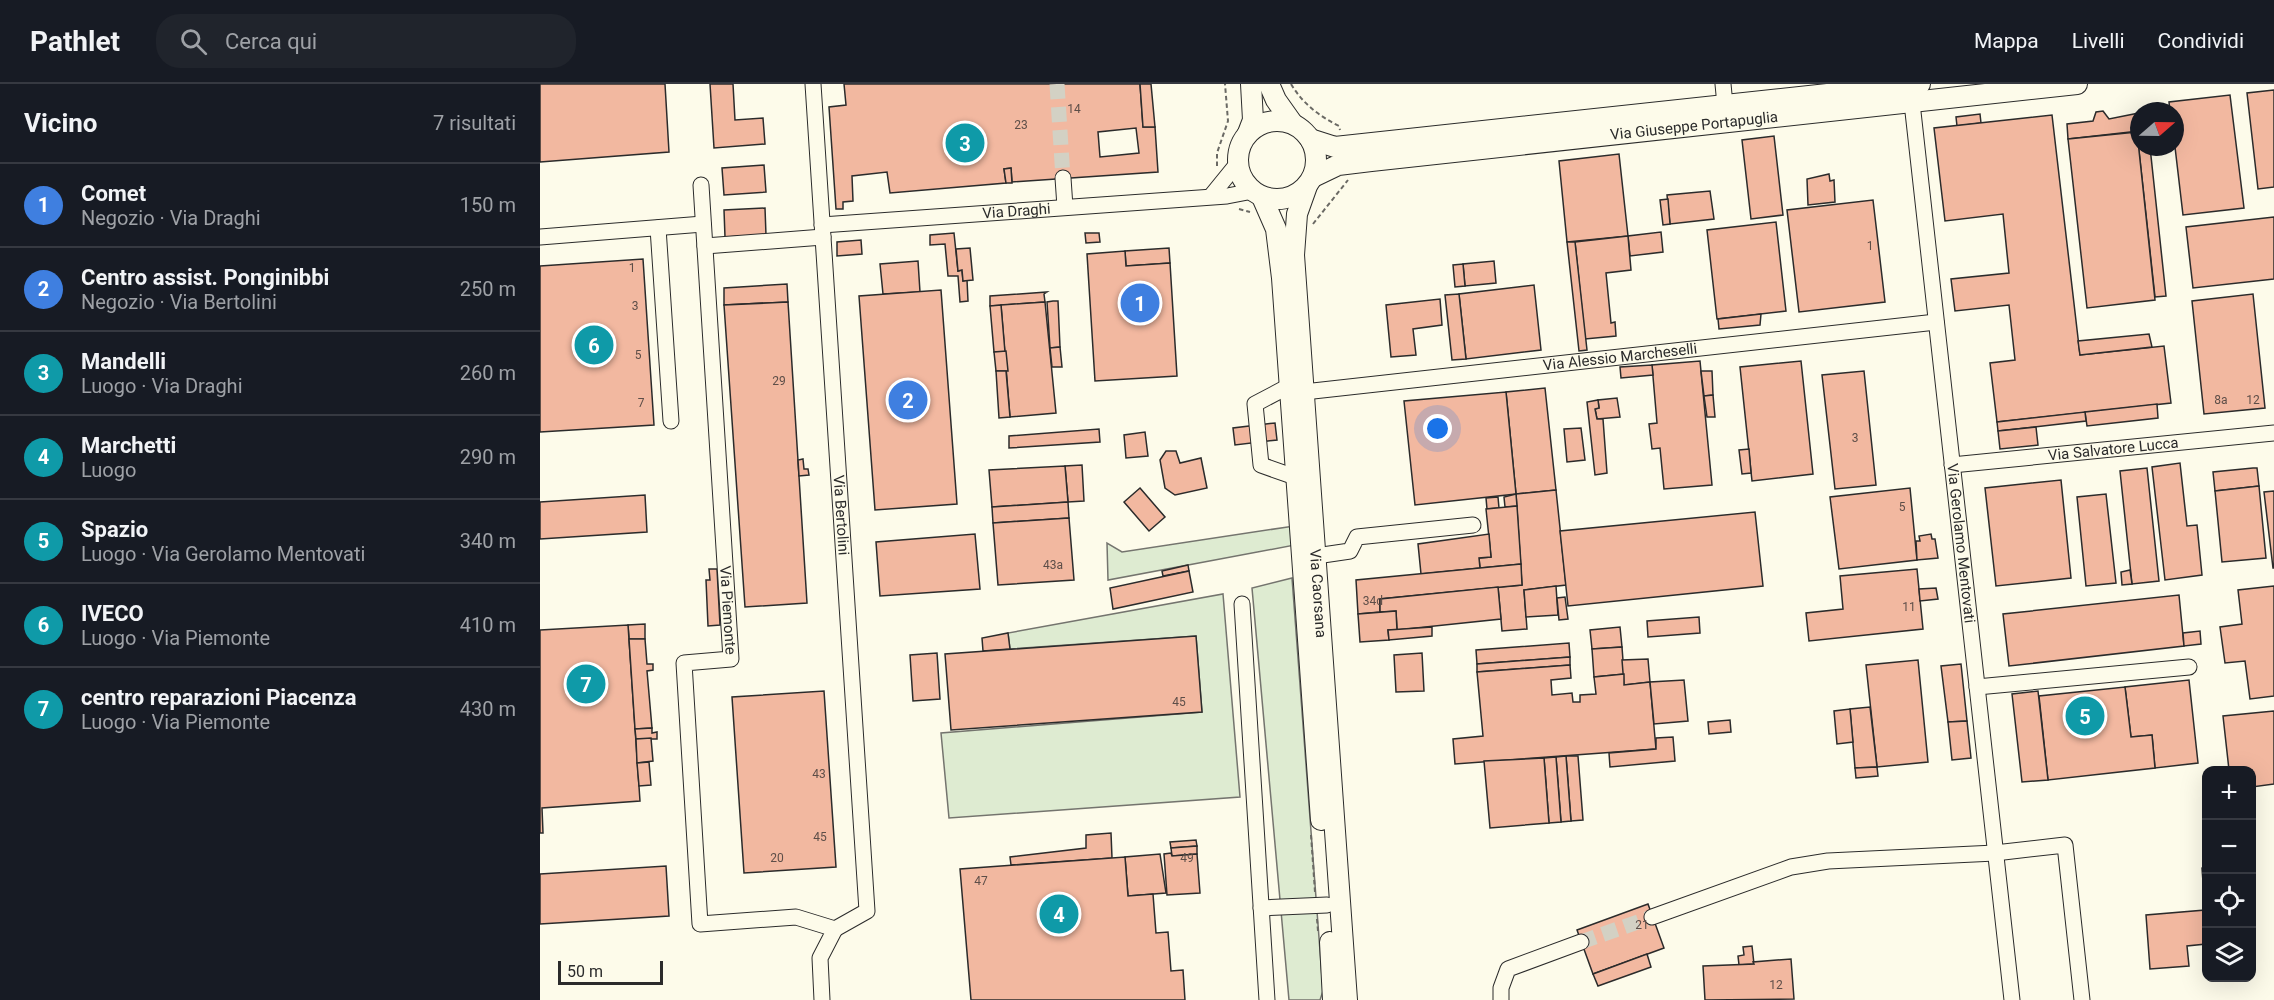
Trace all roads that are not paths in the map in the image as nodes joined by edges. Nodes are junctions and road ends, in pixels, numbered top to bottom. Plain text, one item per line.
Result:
1 (813, 84) edge
2 (1251, 84) edge
3 (1269, 84) edge
4 (1723, 84) edge
5 (2077, 84) edge
6 (1914, 90) edge
7 (1725, 105) junction
8 (1293, 124) junction
9 (1248, 133) junction
10 (1310, 139) junction
11 (1238, 164) junction
12 (1063, 178) tunnel mouth
13 (1310, 182) junction
14 (701, 185) dead end
15 (1257, 194) junction
16 (1211, 196) junction
17 (1065, 207) junction
18 (704, 224) junction
19 (658, 228) junction
20 (823, 231) junction
21 (540, 237) edge
22 (705, 246) junction
23 (1936, 322) junction
24 (1297, 389) junction
25 (671, 421) dead end
26 (2274, 433) edge
27 (1952, 465) junction
28 (1295, 477) junction
29 (1473, 525) dead end
30 (1316, 556) junction
31 (1242, 604) dead end
32 (2189, 667) dead end
33 (1977, 687) junction
34 (1995, 854) junction
35 (1327, 905) junction
36 (1261, 908) junction
37 (1652, 917) tunnel mouth
38 (836, 928) junction
39 (1581, 942) tunnel mouth
40 (822, 1000) edge
41 (1267, 1000) edge
42 (1333, 1000) edge
43 (1347, 1000) edge
44 (1501, 1000) edge
45 (2012, 1000) edge
46 (2082, 1000) edge

1 - 20 street, Via Bertolini
2 - 9 main road
3 - 8 main road
4 - 7 street
5 - 6 main road, Via Giuseppe Portapuglia
6 - 7 main road, Via Giuseppe Portapuglia
6 - 13 main road, Via Giuseppe Portapuglia
6 - 23 street, Via Gerolamo Mentovati
7 - 10 main road, Via Giuseppe Portapuglia
8 - 9 main road
8 - 10 main road
9 - 11 main road
10 - 13 main road
11 - 15 main road
11 - 16 street
12 - 17 street
13 - 15 main road
13 - 24 main road, Via Caorsana
14 - 18 street, Via Piemonte
15 - 16 street, Via Draghi
15 - 24 main road, Via Caorsana
16 - 17 street, Via Draghi
17 - 20 street, Via Draghi
18 - 19 street
18 - 22 street, Via Piemonte
19 - 21 street
19 - 25 street
20 - 22 street, Via Draghi
20 - 38 street, Via Bertolini
22 - 38 street, Via Piemonte
23 - 24 street, Via Alessio Marcheselli
23 - 27 street, Via Gerolamo Mentovati
24 - 28 main road, Via Caorsana
24 - 28 street
24 - 30 main road, Via Caorsana
26 - 27 street, Via Salvatore Lucca
27 - 33 street, Via Gerolamo Mentovati
28 - 35 main road, Via Caorsana
29 - 30 street
30 - 43 main road, Via Caorsana
31 - 36 street
32 - 33 street
33 - 34 street, Via Gerolamo Mentovati
34 - 37 street
34 - 45 street, Via Gerolamo Mentovati
34 - 46 street
35 - 36 street
35 - 42 main road, Via Caorsana
36 - 41 street
38 - 40 street
39 - 44 street

